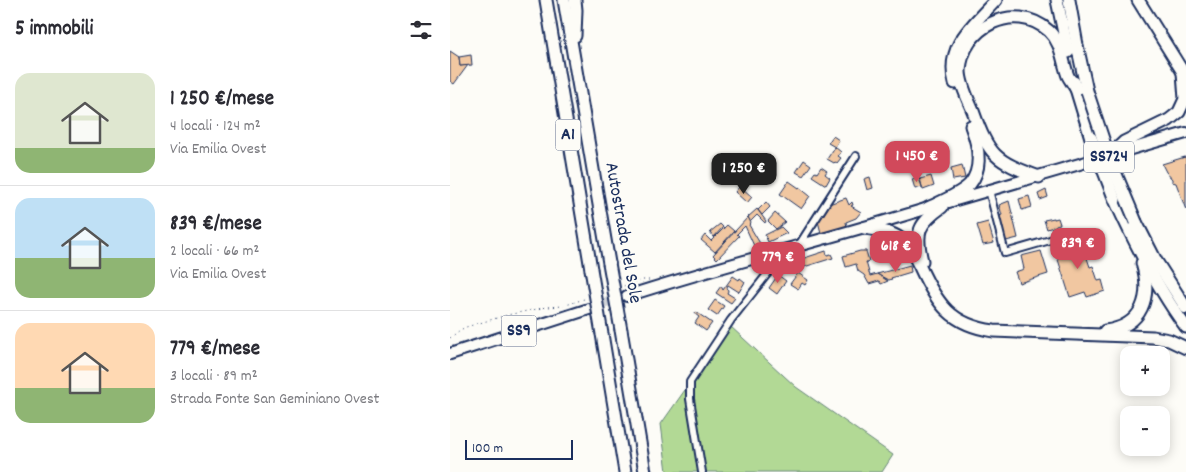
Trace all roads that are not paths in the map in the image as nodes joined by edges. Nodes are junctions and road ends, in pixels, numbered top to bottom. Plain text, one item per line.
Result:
1 (546, 0) edge
2 (564, 0) edge
3 (575, 0) edge
4 (996, 0) edge
5 (1057, 0) edge
6 (1070, 0) edge
7 (1138, 0) edge
8 (575, 60) junction
9 (1185, 75) edge
10 (1080, 91) junction
11 (1186, 133) edge
12 (856, 156) dead end
13 (1109, 156) junction
14 (1039, 177) junction
15 (989, 190) junction
16 (950, 201) junction
17 (928, 208) junction
18 (1131, 224) junction
19 (864, 228) junction
20 (1057, 238) dead end
21 (1136, 245) junction
22 (798, 246) junction
23 (781, 251) junction
24 (927, 282) junction
25 (627, 296) tunnel mouth
26 (1184, 304) edge
27 (589, 308) tunnel mouth
28 (1186, 327) edge
29 (1086, 334) junction
30 (1186, 348) edge
31 (450, 354) edge
32 (626, 472) edge
33 (645, 472) edge
34 (702, 472) edge

1 - 32 highway, Autostrada del Sole / A1, bridge
2 - 8 highway, Autostrada del Sole / A1
3 - 8 highway
4 - 17 highway
5 - 10 highway, SS724
6 - 10 highway, SS724
7 - 9 highway
8 - 33 highway, Autostrada del Sole / A1, bridge
9 - 13 highway
10 - 14 highway
10 - 18 highway, SS724, bridge
11 - 13 main road
12 - 22 street
13 - 14 main road
14 - 15 main road
15 - 16 main road
15 - 20 street
16 - 17 main road
16 - 24 highway
17 - 19 main road
18 - 21 highway, SS724
18 - 26 highway, SS724
19 - 22 main road
19 - 24 highway
21 - 28 highway, SS724
21 - 29 highway
22 - 23 main road
23 - 25 main road
23 - 34 street
24 - 29 highway
27 - 31 main road, SS9
29 - 30 highway

